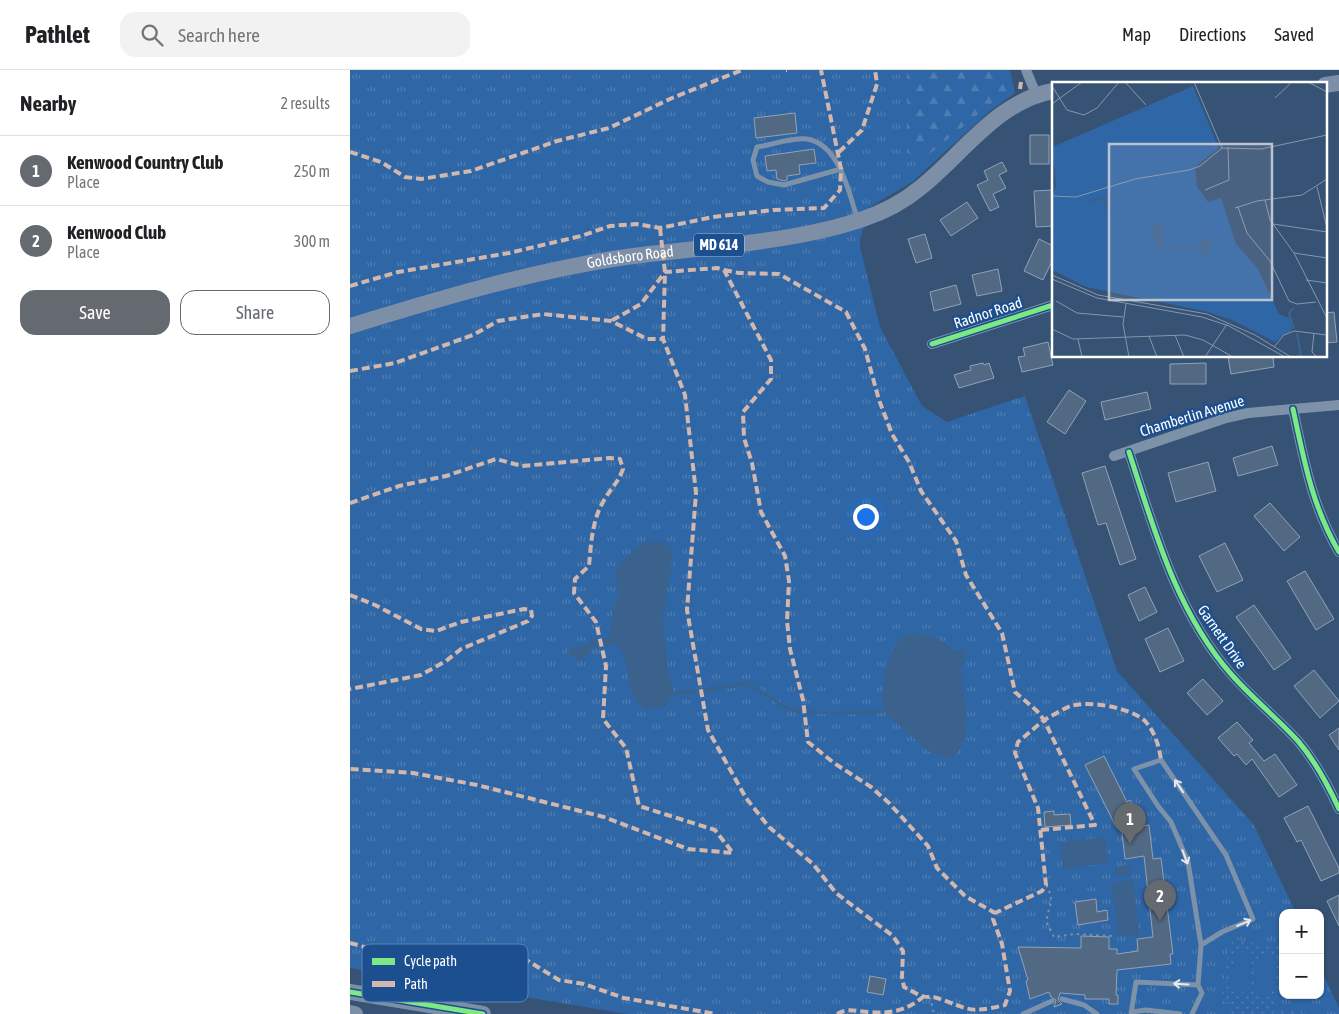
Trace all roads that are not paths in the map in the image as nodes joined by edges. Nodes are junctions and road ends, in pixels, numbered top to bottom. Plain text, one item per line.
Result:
1 (1026, 70) edge
2 (1339, 83) edge
3 (1326, 86) edge
4 (1052, 91) edge
5 (1036, 94) junction
6 (841, 169) junction
7 (858, 221) junction
8 (1052, 305) edge
9 (350, 326) edge
10 (932, 344) dead end
11 (1339, 405) edge
12 (1293, 409) junction
13 (1129, 452) junction
14 (1114, 456) dead end
15 (1339, 552) edge
16 (1339, 809) edge
17 (1201, 945) junction
18 (1198, 985) junction
19 (1062, 998) dead end
20 (1052, 1001) dead end
21 (405, 1002) edge
22 (460, 1012) edge
23 (350, 1013) edge
24 (1132, 1013) edge
25 (355, 1014) edge
26 (483, 1014) edge
27 (1023, 1014) edge
28 (1097, 1014) edge
29 (1180, 1014) edge
30 (1192, 1014) edge

1 - 5 street
2 - 3 main road
4 - 5 main road, Goldsboro Road / MD 614
5 - 7 main road, Goldsboro Road / MD 614
6 - 6 lane
6 - 7 lane
7 - 9 main road, Goldsboro Road / MD 614
8 - 10 street, Radnor Road
11 - 12 street, Chamberlin Avenue
12 - 13 street, Chamberlin Avenue
12 - 15 street
13 - 14 street, Chamberlin Avenue
13 - 16 street, Garnett Drive
17 -> 17 lane
17 - 18 lane
18 -> 24 lane
18 - 30 lane
19 - 28 lane
20 - 27 lane
21 - 22 main road
22 - 26 main road
23 - 25 main road
24 - 29 lane

